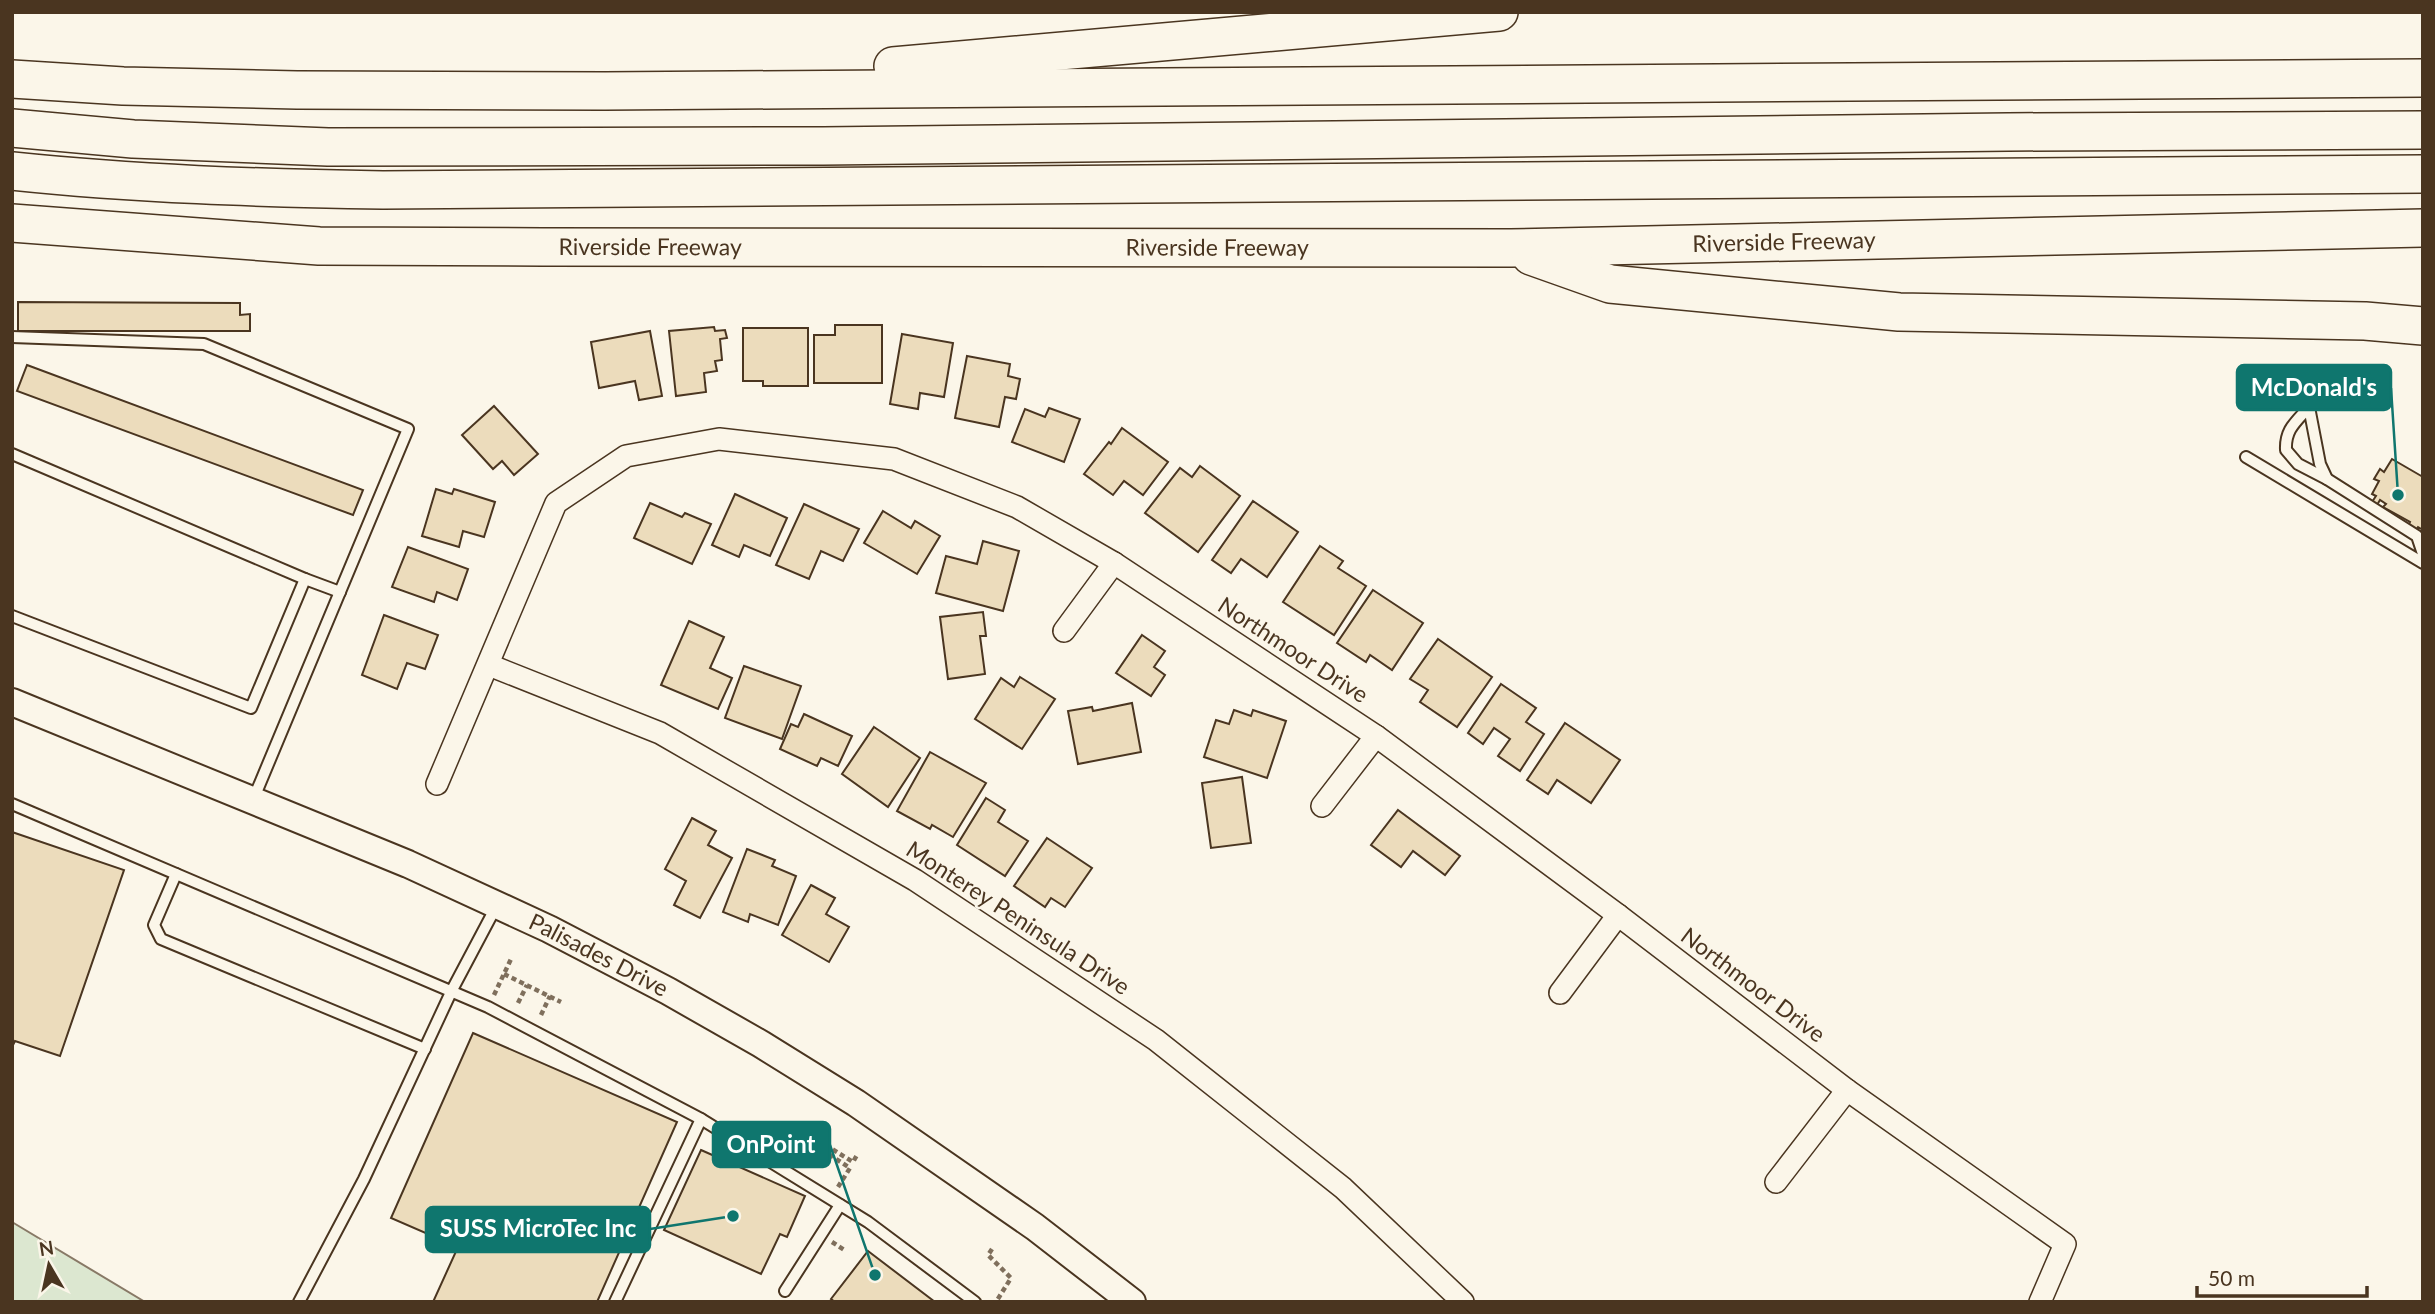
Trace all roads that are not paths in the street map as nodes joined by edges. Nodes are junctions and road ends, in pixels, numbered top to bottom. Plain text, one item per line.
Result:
1 (1499, 12) edge
2 (2423, 78) edge
3 (12, 79) edge
4 (605, 91) junction
5 (12, 128) edge
6 (2423, 130) edge
7 (12, 171) edge
8 (2423, 174) edge
9 (12, 223) edge
10 (2423, 228) edge
11 (1511, 248) junction
12 (2423, 326) edge
13 (12, 337) edge
14 (2313, 384) dead end
15 (2309, 407) junction
16 (12, 454) edge
17 (2246, 457) dead end
18 (2327, 479) junction
19 (2423, 554) edge
20 (1114, 563) junction
21 (2423, 563) edge
22 (305, 579) junction
23 (340, 592) junction
24 (12, 616) edge
25 (1063, 631) dead end
26 (489, 665) junction
27 (12, 702) edge
28 (1376, 736) junction
29 (437, 784) dead end
30 (253, 800) junction
31 (12, 804) edge
32 (1322, 806) dead end
33 (176, 874) junction
34 (497, 905) junction
35 (1618, 915) junction
36 (452, 990) junction
37 (1560, 993) dead end
38 (425, 1049) junction
39 (1847, 1090) junction
40 (701, 1119) junction
41 (1776, 1182) dead end
42 (840, 1205) junction
43 (785, 1291) dead end
44 (299, 1302) edge
45 (615, 1302) edge
46 (975, 1302) edge
47 (1132, 1302) edge
48 (1463, 1302) edge
49 (2040, 1302) edge

1 - 4 highway
2 - 4 highway
3 - 4 highway
5 - 6 highway
7 - 8 highway
9 - 11 highway, Riverside Freeway
10 - 11 highway, Riverside Freeway
11 - 12 highway
13 - 23 lane
14 - 15 lane
15 - 18 lane
15 - 18 lane
16 - 22 lane
17 - 21 lane
18 - 19 lane
20 - 25 street
20 - 26 street, Northmoor Drive
20 - 28 street, Northmoor Drive
22 - 23 lane
22 - 24 lane
23 - 30 lane
26 - 29 street, Northmoor Drive
26 - 48 street, Monterey Peninsula Drive
27 - 30 street, Palisades Drive
28 - 32 street
28 - 35 street, Northmoor Drive
30 - 34 street, Palisades Drive
31 - 33 lane
33 - 36 lane
33 - 38 lane
34 - 36 lane
34 - 47 street, Palisades Drive
35 - 37 street
35 - 39 street, Northmoor Drive
36 - 38 lane
36 - 40 lane
38 - 44 lane
39 - 41 street
39 - 49 street, Northmoor Drive
40 - 42 lane
40 - 45 lane
42 - 43 lane
42 - 46 lane

